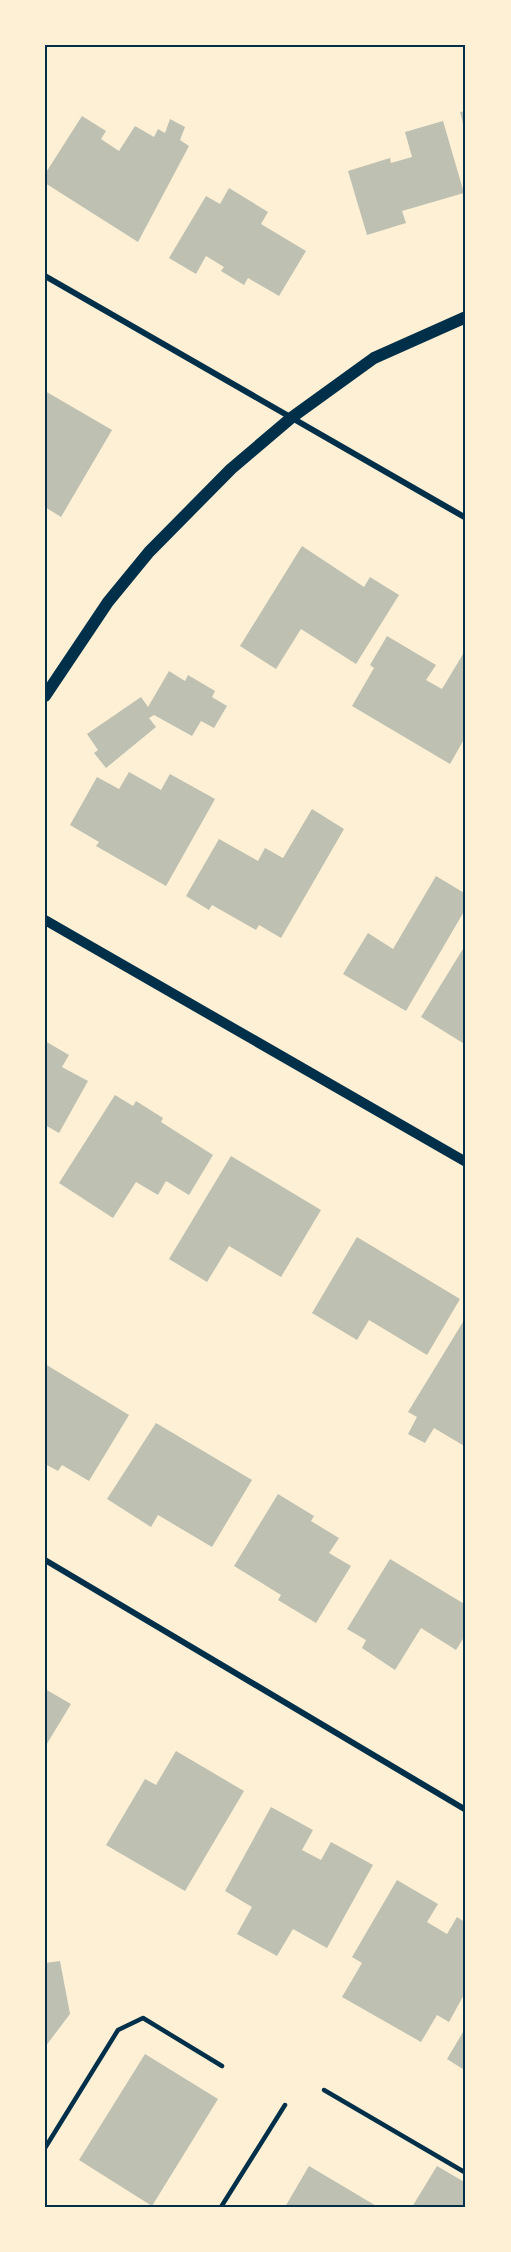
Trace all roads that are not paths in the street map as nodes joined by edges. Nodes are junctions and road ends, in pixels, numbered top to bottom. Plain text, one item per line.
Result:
1 (45, 276) edge
2 (466, 317) edge
3 (291, 417) junction
4 (466, 518) edge
5 (45, 696) edge
6 (45, 920) edge
7 (466, 1162) edge
8 (45, 1560) edge
9 (466, 1810) edge
10 (222, 2066) dead end
11 (324, 2090) dead end
12 (285, 2105) dead end
13 (45, 2148) edge
14 (466, 2173) edge
15 (221, 2207) edge

1 - 3 street
2 - 3 main road
3 - 4 street
3 - 5 main road
6 - 7 street
8 - 9 street
10 - 13 lane
11 - 14 lane
12 - 15 lane

